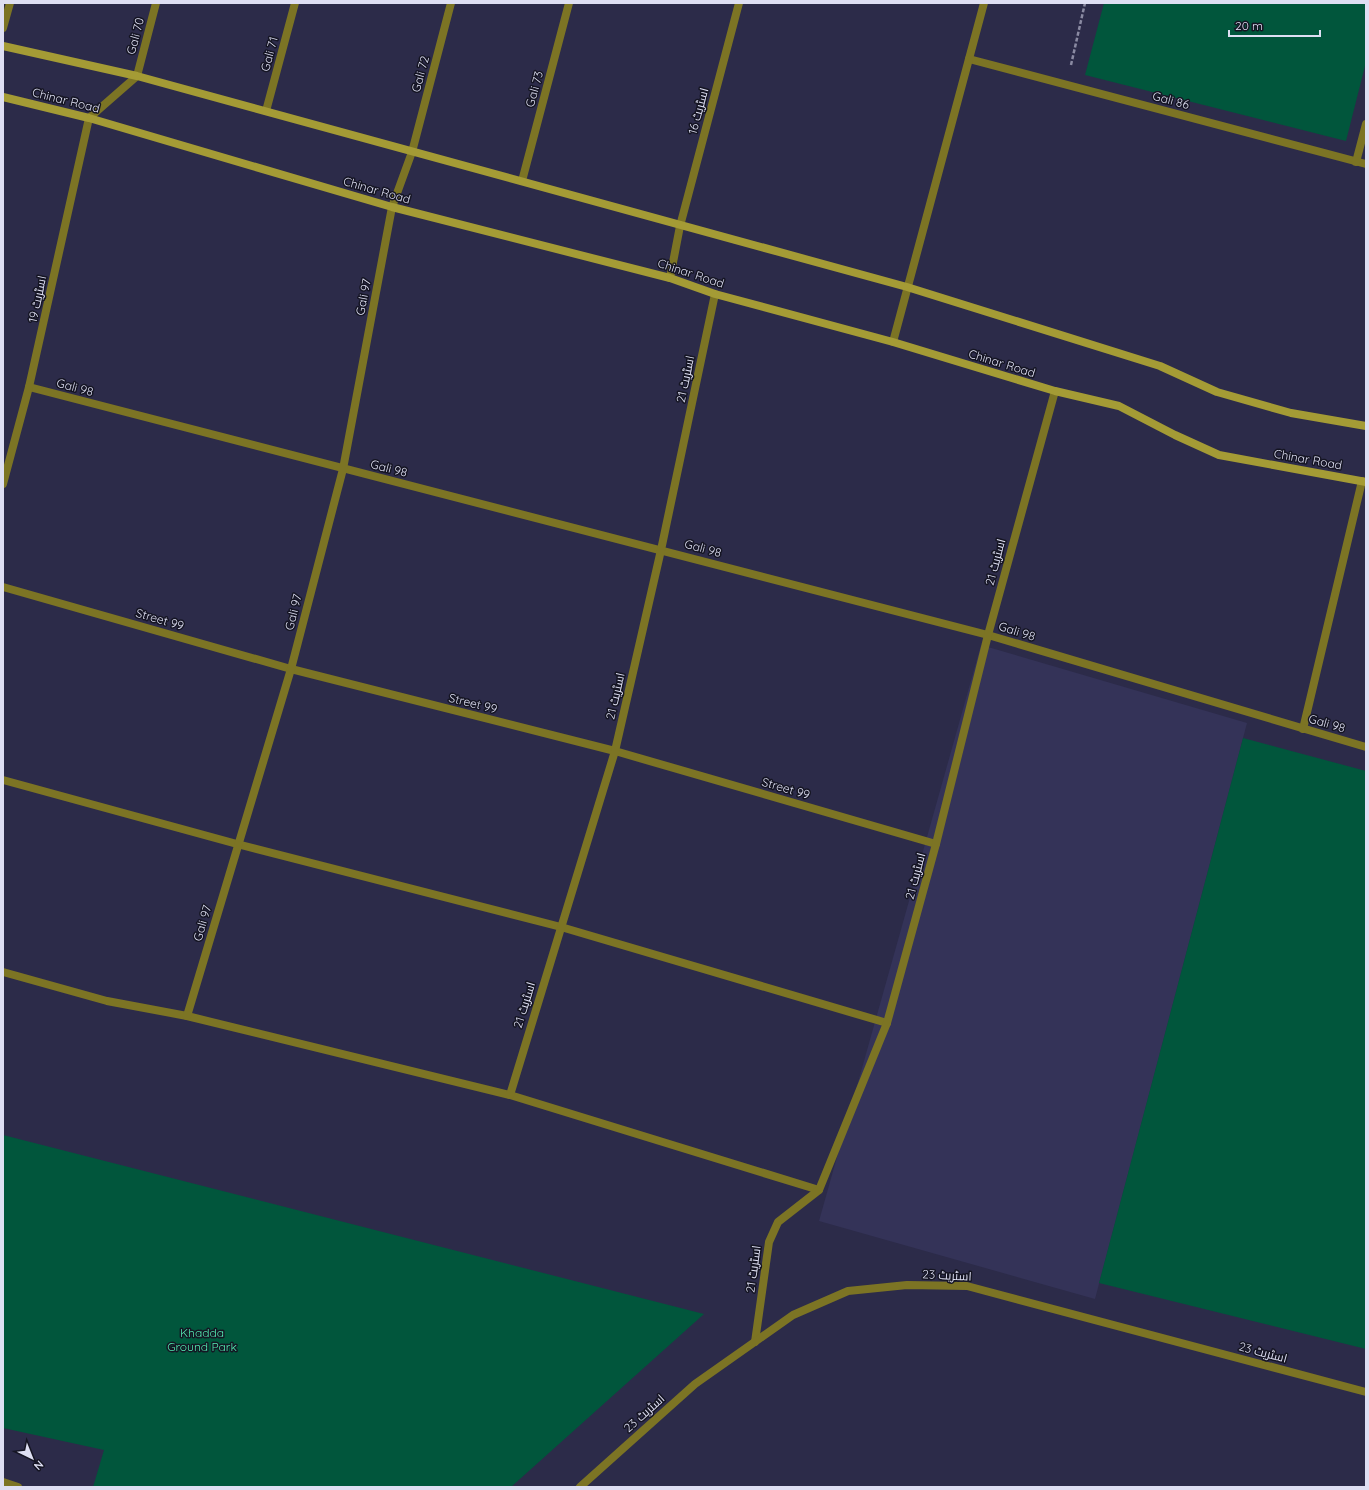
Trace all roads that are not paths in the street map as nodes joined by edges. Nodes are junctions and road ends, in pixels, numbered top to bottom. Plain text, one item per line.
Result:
1 (10, 3) edge
2 (156, 3) edge
3 (295, 3) edge
4 (451, 3) edge
5 (570, 3) edge
6 (739, 3) edge
7 (984, 3) edge
8 (3, 28) edge
9 (3, 46) edge
10 (969, 59) junction
11 (137, 76) junction
12 (3, 97) edge
13 (266, 111) junction
14 (89, 118) junction
15 (1366, 124) edge
16 (412, 152) junction
17 (1356, 162) junction
18 (1366, 164) edge
19 (522, 181) junction
20 (392, 208) junction
21 (680, 226) junction
22 (670, 278) junction
23 (907, 287) junction
24 (715, 294) junction
25 (893, 342) junction
26 (30, 387) junction
27 (1055, 392) junction
28 (1366, 426) edge
29 (343, 469) junction
30 (1364, 481) edge
31 (3, 484) edge
32 (661, 550) junction
33 (3, 587) edge
34 (988, 634) junction
35 (291, 669) junction
36 (1303, 729) junction
37 (1366, 747) edge
38 (615, 751) junction
39 (3, 780) edge
40 (238, 844) junction
41 (936, 844) junction
42 (561, 927) junction
43 (3, 972) edge
44 (187, 1016) junction
45 (887, 1023) junction
46 (510, 1095) junction
47 (819, 1190) junction
48 (755, 1342) junction
49 (1366, 1392) edge
50 (3, 1482) edge
51 (18, 1487) edge
52 (580, 1487) edge

1 - 8 street
2 - 11 street, Gali 70
3 - 13 street, Gali 71
4 - 16 street, Gali 72
5 - 19 street, Gali 73
6 - 21 street, اسٹریٹ 16
7 - 10 street
9 - 11 street
10 - 17 street, Gali 86
10 - 23 street
11 - 13 street
11 - 14 street
12 - 14 street, Chinar Road
13 - 16 street
14 - 20 street, Chinar Road
14 - 26 street, اسٹریٹ 19
15 - 17 street
16 - 19 street
16 - 20 street, Gali 72
17 - 18 street, Gali 86
19 - 21 street
20 - 22 street, Chinar Road
20 - 29 street, Gali 97
21 - 22 street, اسٹریٹ 16
21 - 23 street
22 - 24 street, Chinar Road
23 - 25 street
23 - 28 street
24 - 25 street, Chinar Road
24 - 32 street, اسٹریٹ 21
25 - 27 street, Chinar Road
26 - 29 street, Gali 98
26 - 31 street, اسٹریٹ 19
27 - 30 street, Chinar Road
27 - 34 street, اسٹریٹ 21
29 - 32 street, Gali 98
29 - 35 street, Gali 97
30 - 36 street
32 - 34 street, Gali 98
32 - 38 street, اسٹریٹ 21
33 - 35 street, Street 99
34 - 36 street, Gali 98
34 - 41 street, اسٹریٹ 21
35 - 38 street, Street 99
35 - 40 street, Gali 97
36 - 37 street, Gali 98
38 - 41 street, Street 99
38 - 42 street, اسٹریٹ 21
39 - 40 street
40 - 42 street
40 - 44 street, Gali 97
41 - 45 street, اسٹریٹ 21
42 - 45 street
42 - 46 street, اسٹریٹ 21
43 - 44 street
44 - 46 street
45 - 47 street, اسٹریٹ 21
46 - 47 street
47 - 48 street, اسٹریٹ 21
48 - 49 street, اسٹریٹ 23
48 - 52 street, اسٹریٹ 23
50 - 51 street

